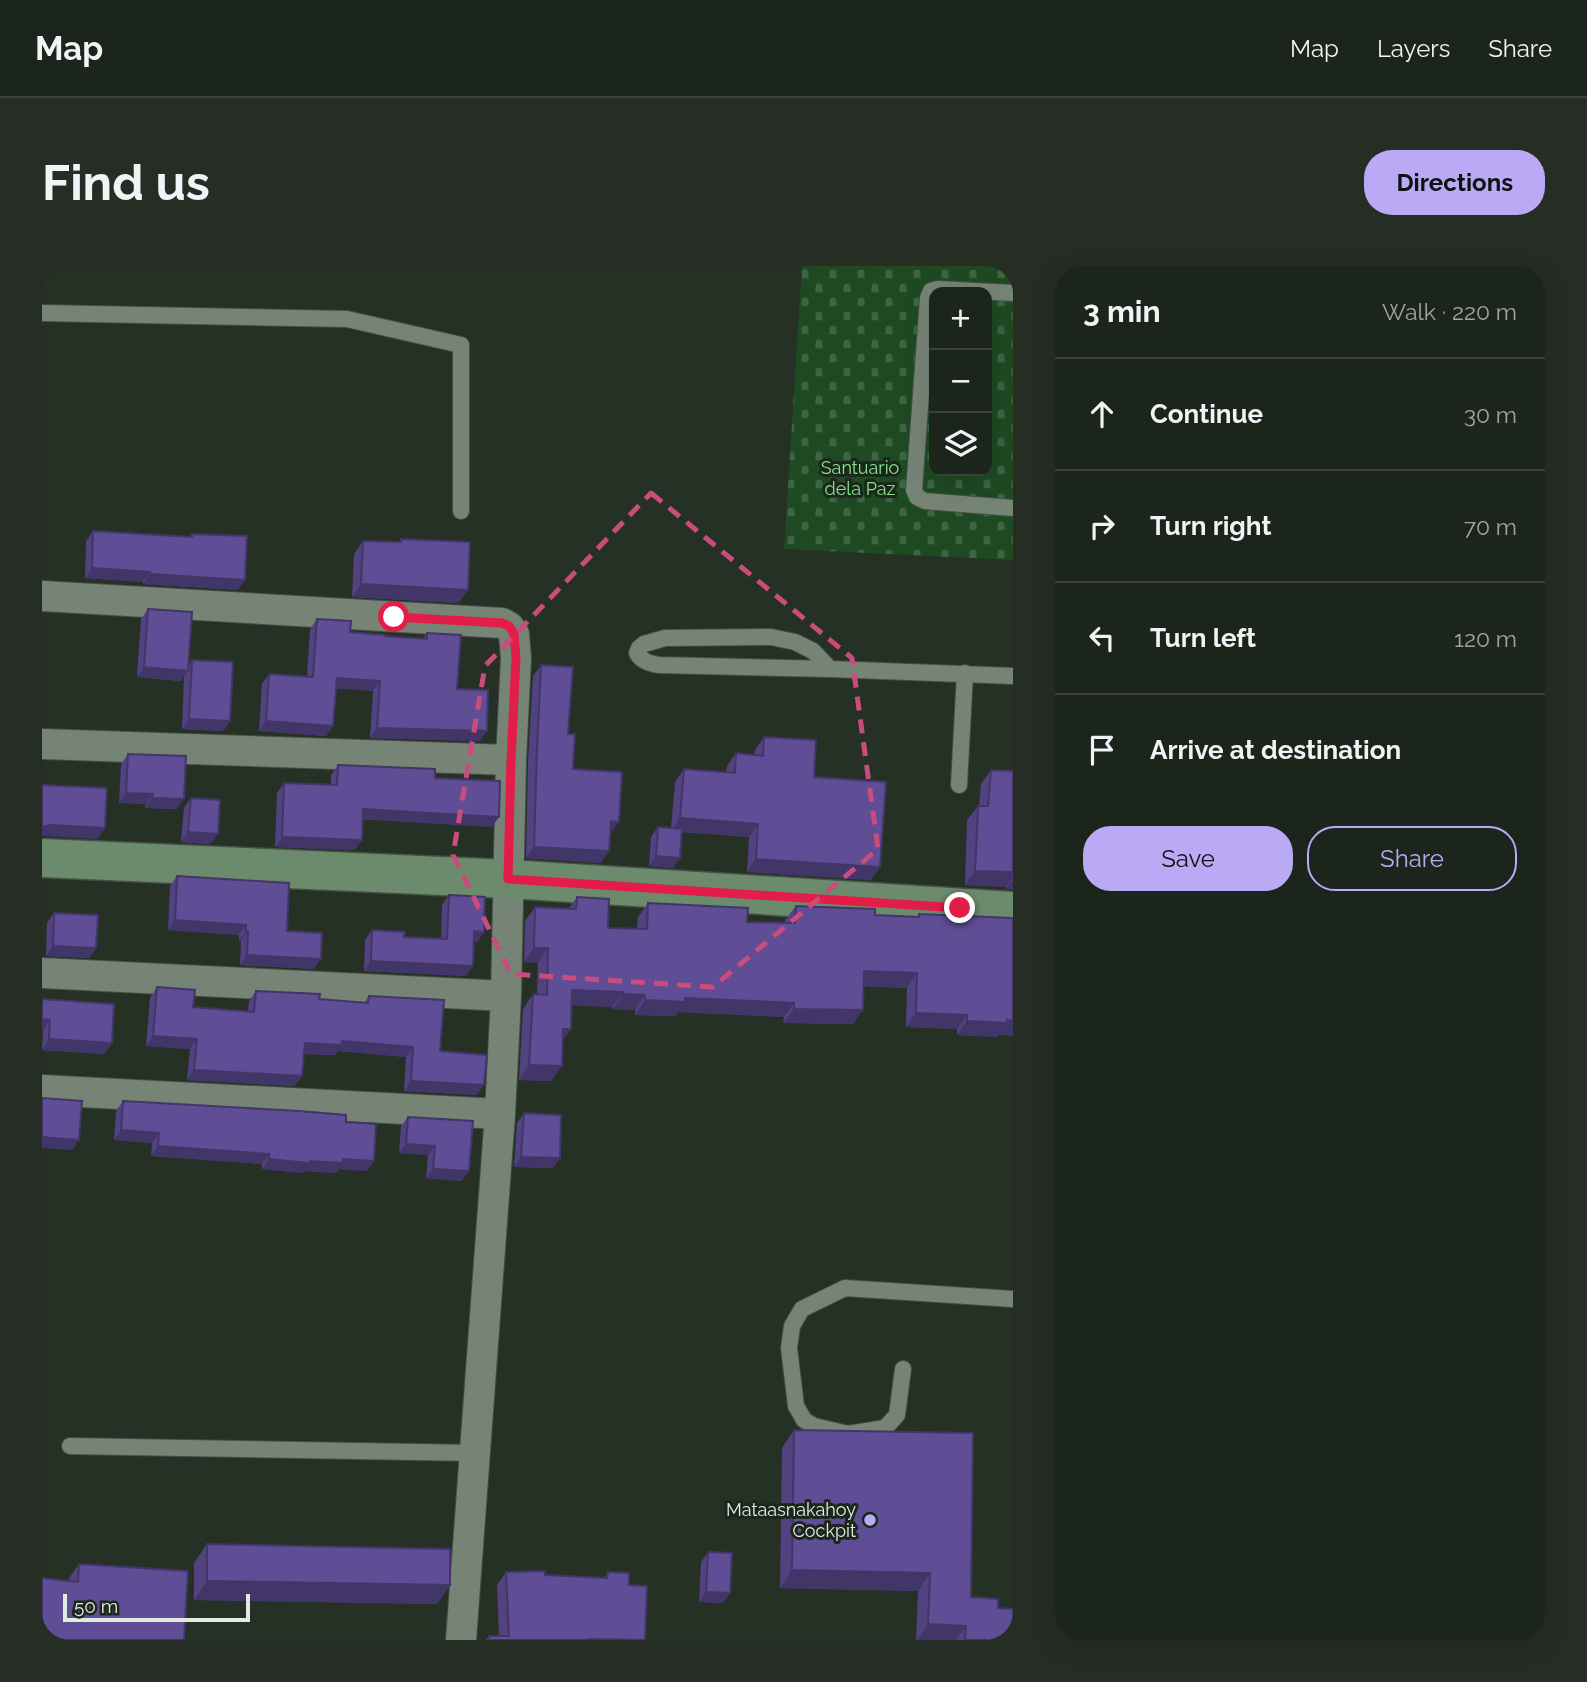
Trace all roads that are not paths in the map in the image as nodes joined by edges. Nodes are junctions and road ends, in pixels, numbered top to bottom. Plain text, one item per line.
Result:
1 (1013, 293) edge
2 (42, 313) edge
3 (1013, 508) edge
4 (461, 511) dead end
5 (42, 596) edge
6 (704, 638) junction
7 (705, 666) junction
8 (830, 668) junction
9 (965, 673) junction
10 (1013, 676) edge
11 (42, 744) edge
12 (511, 760) junction
13 (960, 785) dead end
14 (42, 858) edge
15 (508, 879) junction
16 (1013, 911) edge
17 (42, 973) edge
18 (506, 996) junction
19 (42, 1090) edge
20 (500, 1114) junction
21 (1013, 1299) edge
22 (903, 1369) dead end
23 (70, 1446) dead end
24 (475, 1453) junction
25 (461, 1640) edge

1 - 3 lane
2 - 4 lane
5 - 12 street
6 - 7 lane
6 - 7 lane
6 - 8 lane
7 - 8 lane
8 - 9 lane
9 - 10 lane
9 - 13 lane
11 - 12 street
12 - 15 street
14 - 15 street
15 - 16 street
15 - 18 street
17 - 18 street
18 - 20 street
19 - 20 street
20 - 24 street
21 - 22 lane
23 - 24 lane
24 - 25 street

